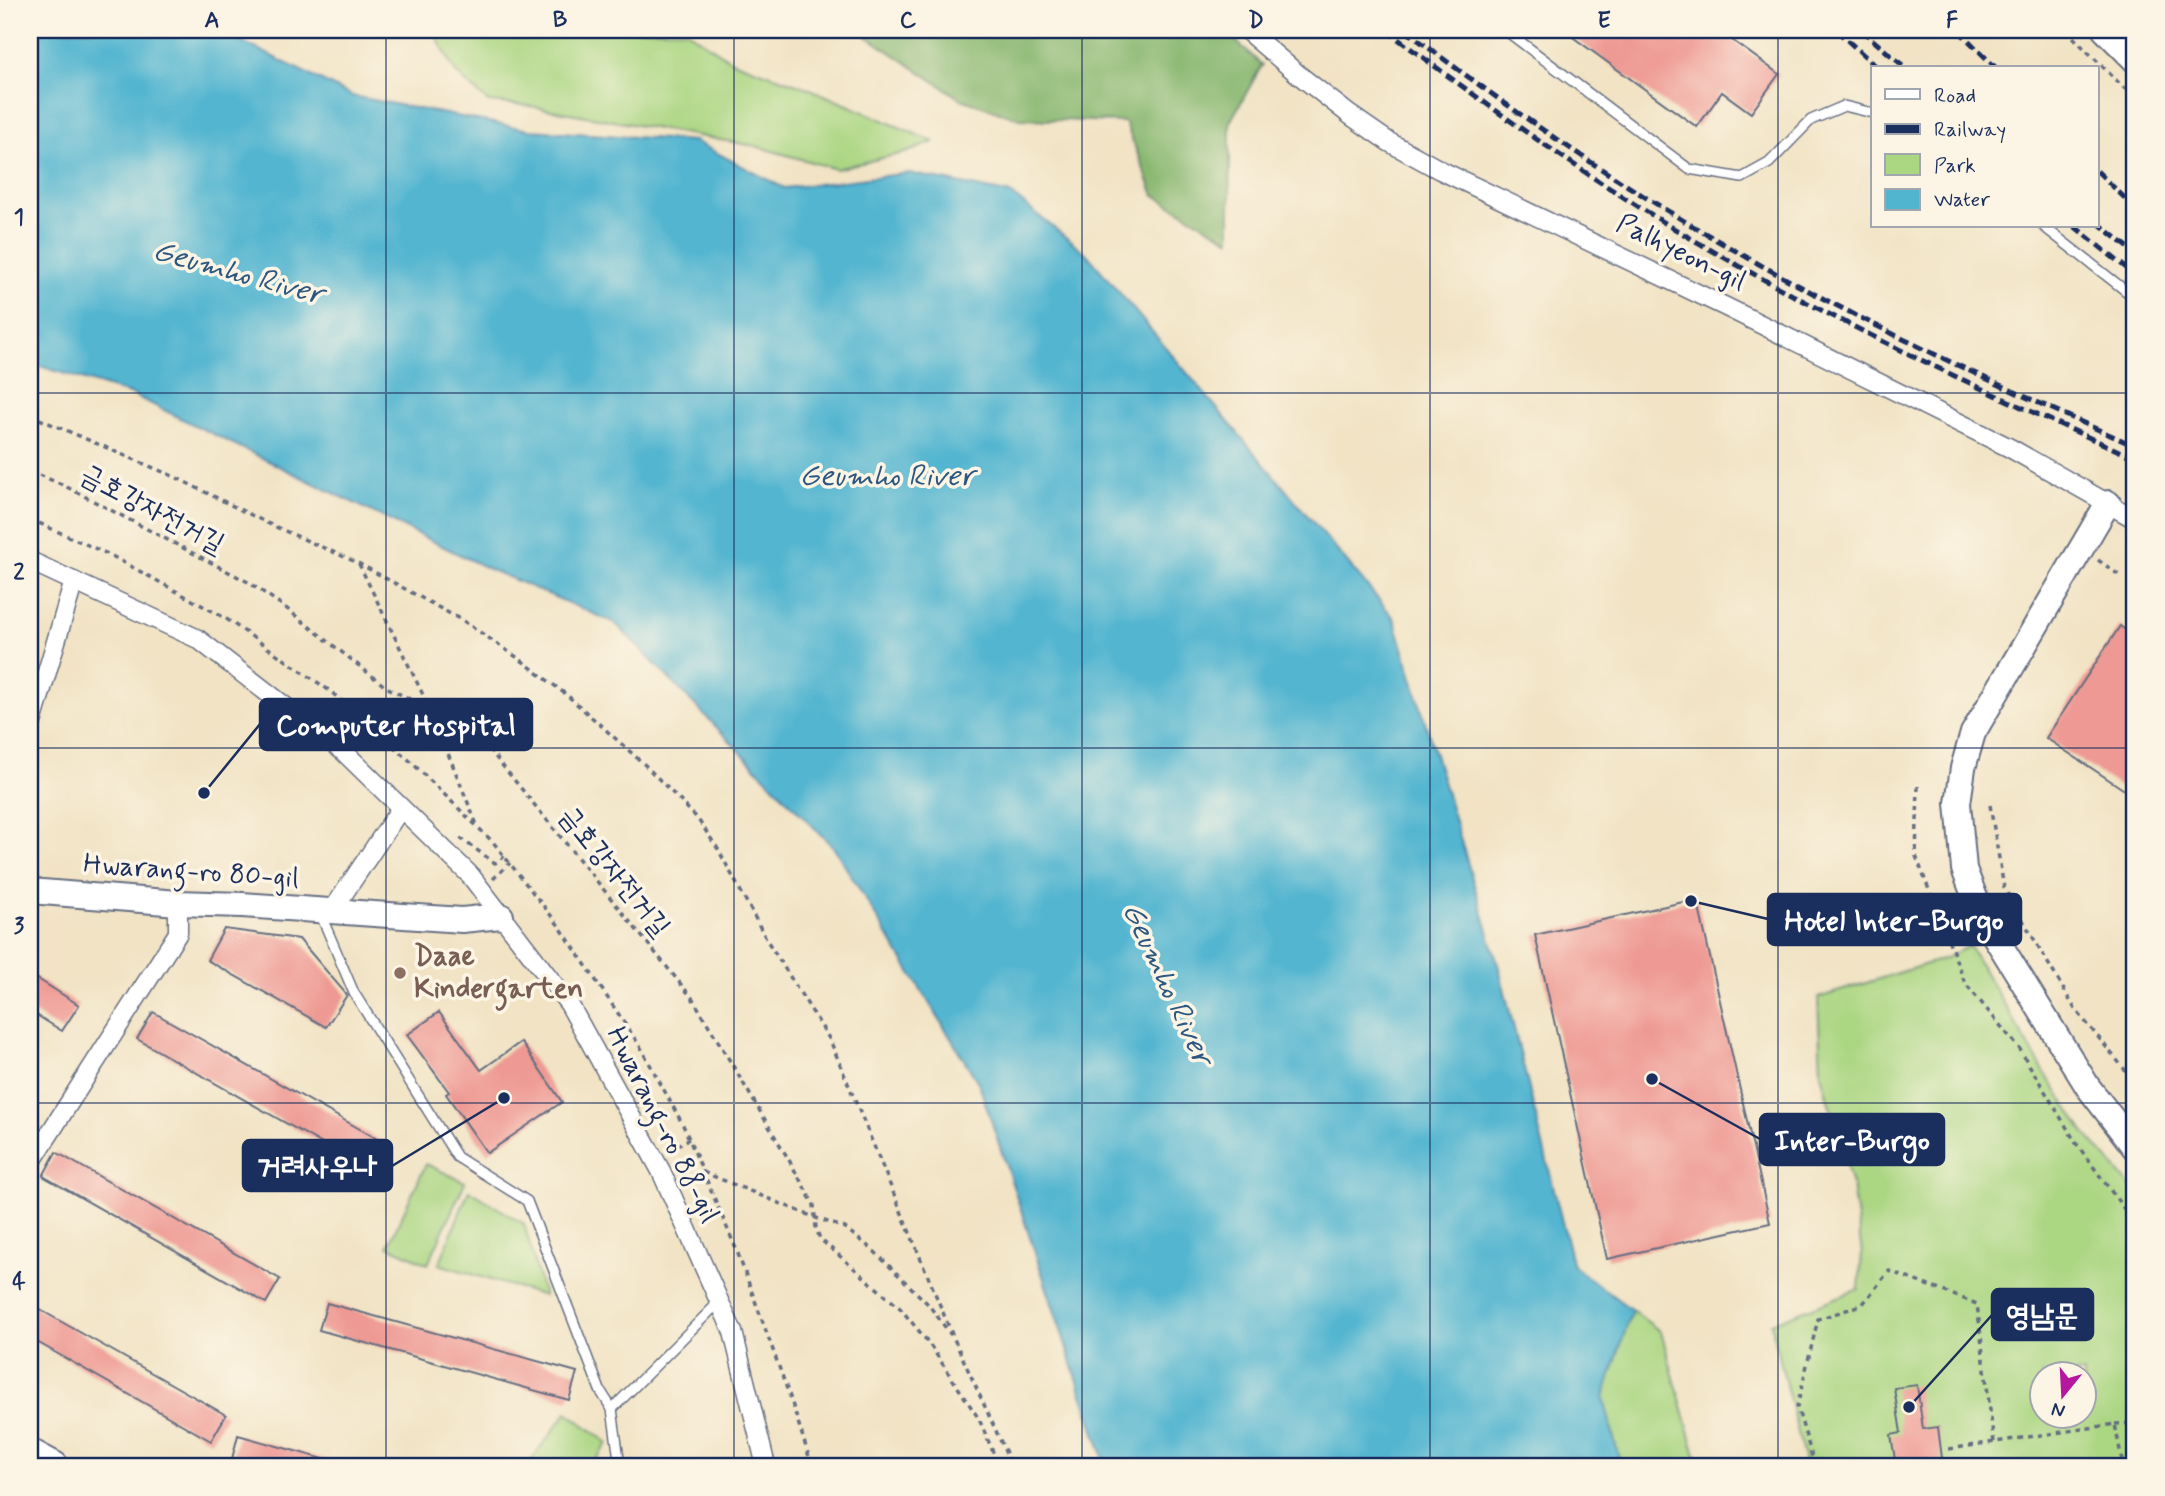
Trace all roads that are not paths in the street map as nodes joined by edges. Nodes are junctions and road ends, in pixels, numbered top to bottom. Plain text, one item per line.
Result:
1 (1246, 30) edge
2 (1505, 30) edge
3 (2105, 30) edge
4 (2135, 60) edge
5 (1871, 113) edge
6 (2046, 228) edge
7 (2135, 298) edge
8 (2108, 503) junction
9 (2135, 519) edge
10 (30, 561) edge
11 (74, 581) junction
12 (30, 729) edge
13 (401, 808) junction
14 (30, 891) edge
15 (178, 903) junction
16 (326, 911) junction
17 (501, 916) junction
18 (2135, 1148) edge
19 (30, 1164) edge
20 (719, 1302) junction
21 (612, 1409) junction
22 (30, 1454) edge
23 (54, 1466) edge
24 (620, 1466) edge
25 (764, 1466) edge

1 - 8 street, Palhyeon-gil
2 - 5 lane
3 - 4 street
6 - 7 lane
8 - 9 street, Palhyeon-gil
8 - 18 street
10 - 11 street, Hwarang-ro 88-gil
11 - 12 street
11 - 13 street, Hwarang-ro 88-gil
13 - 16 street
13 - 17 street, Hwarang-ro 88-gil
14 - 15 street, Hwarang-ro 80-gil
15 - 16 street, Hwarang-ro 80-gil
15 - 19 street
16 - 17 street
16 - 21 lane, Hwarang-ro 80-gil
17 - 20 street, Hwarang-ro 88-gil
20 - 21 lane
20 - 25 street, Hwarang-ro 88-gil
21 - 24 lane
22 - 23 main road

